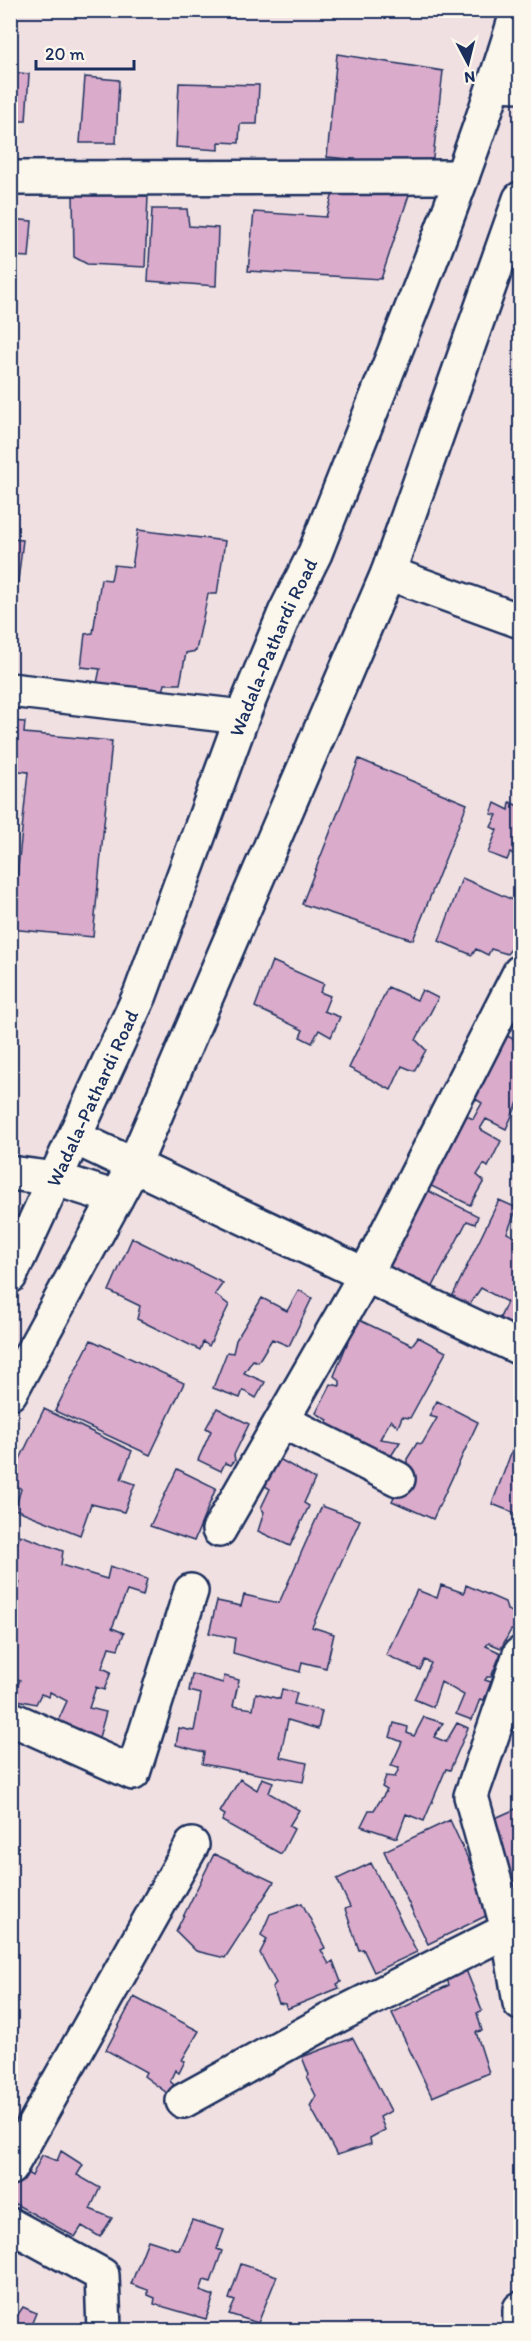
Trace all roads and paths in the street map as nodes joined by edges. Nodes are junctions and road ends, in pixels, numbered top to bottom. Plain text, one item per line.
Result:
1 (518, 10) edge
2 (508, 84) edge
3 (462, 177) junction
4 (10, 178) edge
5 (520, 200) edge
6 (388, 573) junction
7 (520, 621) edge
8 (10, 690) edge
9 (242, 717) junction
10 (520, 972) edge
11 (76, 1138) junction
12 (134, 1165) junction
13 (10, 1173) edge
14 (56, 1179) junction
15 (116, 1198) junction
16 (366, 1274) junction
17 (10, 1276) edge
18 (520, 1348) edge
19 (10, 1393) edge
20 (282, 1421) junction
21 (398, 1479) dead end
22 (219, 1530) dead end
23 (191, 1591) dead end
24 (520, 1654) edge
25 (10, 1718) edge
26 (192, 1845) dead end
27 (514, 1927) edge
28 (520, 2003) edge
29 (183, 2101) dead end
30 (10, 2168) edge
31 (10, 2225) edge
32 (520, 2309) edge
33 (104, 2331) edge
34 (520, 2331) edge

1 - 2 street, Wadala-Pathardi Road
2 - 3 street, Wadala-Pathardi Road
3 - 4 street
3 - 9 street, Wadala-Pathardi Road
5 - 6 street
6 - 7 street
6 - 12 street
8 - 9 street
9 - 11 street, Wadala-Pathardi Road
10 - 16 street
11 - 12 street
11 - 14 street, Wadala-Pathardi Road
12 - 15 street
12 - 16 street
13 - 14 street
14 - 15 street
14 - 17 street, Wadala-Pathardi Road
15 - 19 street
16 - 18 street
16 - 20 street
20 - 21 street
20 - 22 street
23 - 25 street
24 - 27 street
26 - 30 street
27 - 28 street
27 - 29 street
31 - 33 street
32 - 34 street

